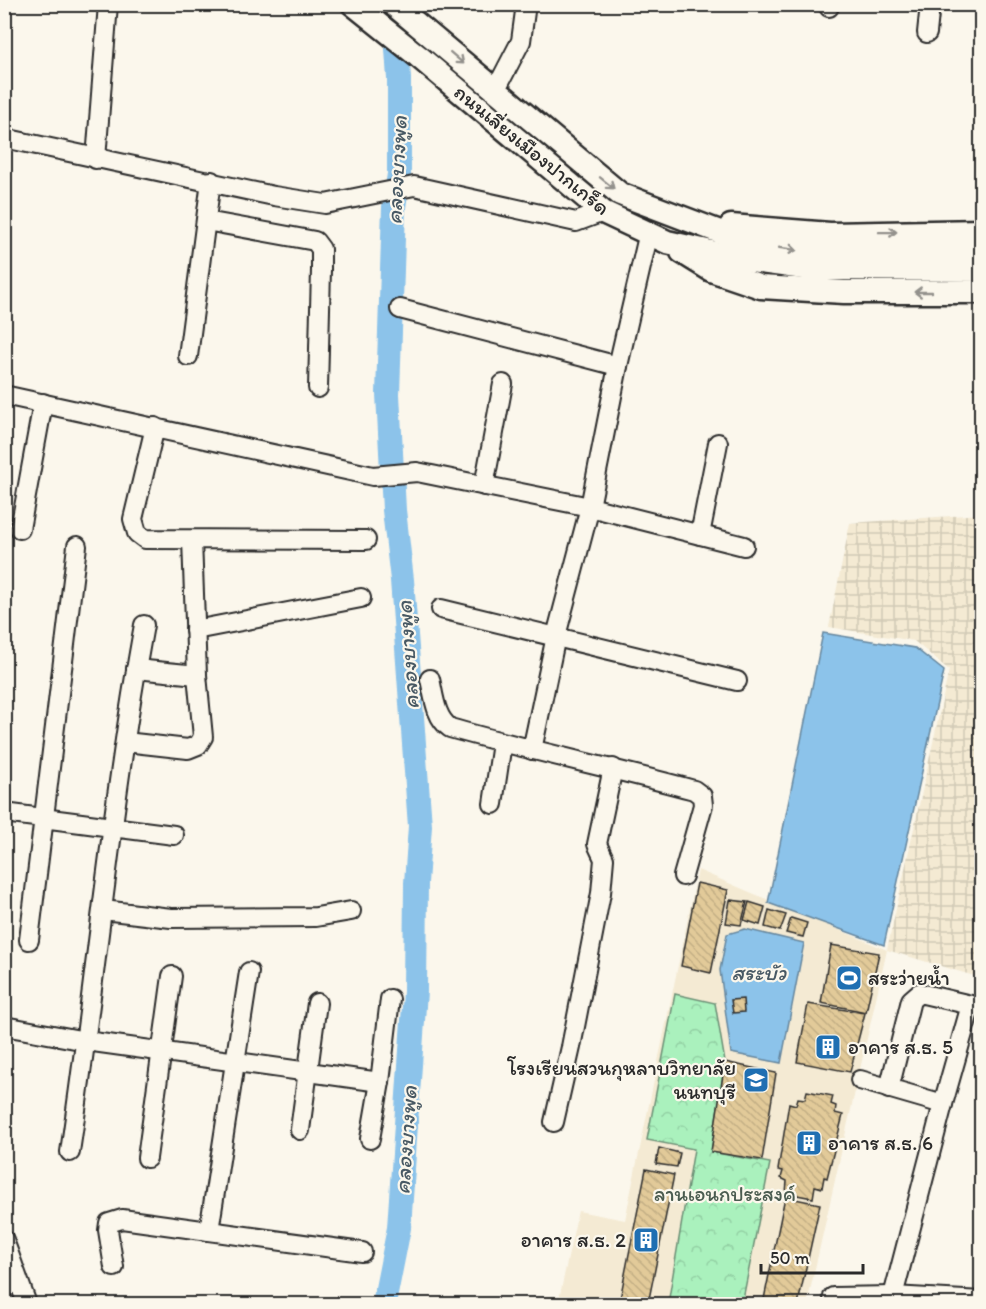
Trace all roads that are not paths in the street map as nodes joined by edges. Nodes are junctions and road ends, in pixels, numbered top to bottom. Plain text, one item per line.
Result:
1 (108, 4) edge
2 (353, 4) edge
3 (393, 4) edge
4 (526, 4) edge
5 (930, 4) edge
6 (927, 33) dead end
7 (495, 91) junction
8 (4, 138) edge
9 (96, 159) junction
10 (212, 181) junction
11 (603, 212) junction
12 (206, 220) junction
13 (689, 221) junction
14 (981, 231) edge
15 (658, 237) junction
16 (981, 253) edge
17 (981, 270) edge
18 (981, 292) edge
19 (400, 309) dead end
20 (188, 356) dead end
21 (618, 366) junction
22 (503, 384) dead end
23 (318, 388) dead end
24 (4, 395) edge
25 (43, 403) junction
26 (155, 427) junction
27 (718, 443) dead end
28 (484, 486) junction
29 (590, 507) junction
30 (20, 529) dead end
31 (700, 535) junction
32 (192, 540) junction
33 (366, 540) dead end
34 (77, 546) dead end
35 (744, 546) dead end
36 (361, 598) dead end
37 (441, 609) dead end
38 (144, 625) dead end
39 (195, 630) junction
40 (556, 636) junction
41 (136, 669) junction
42 (197, 675) junction
43 (430, 679) dead end
44 (737, 681) dead end
45 (125, 742) junction
46 (502, 743) junction
47 (532, 750) junction
48 (613, 768) junction
49 (493, 804) dead end
50 (4, 813) edge
51 (44, 819) junction
52 (114, 827) junction
53 (174, 835) dead end
54 (683, 876) dead end
55 (103, 910) junction
56 (351, 911) dead end
57 (29, 940) dead end
58 (249, 972) dead end
59 (172, 976) dead end
60 (390, 999) dead end
61 (317, 1003) dead end
62 (4, 1026) edge
63 (86, 1041) junction
64 (162, 1050) junction
65 (236, 1062) junction
66 (307, 1073) junction
67 (860, 1080) dead end
68 (380, 1082) junction
69 (889, 1089) junction
70 (943, 1104) junction
71 (554, 1122) dead end
72 (300, 1130) dead end
73 (370, 1139) dead end
74 (70, 1152) dead end
75 (147, 1158) dead end
76 (209, 1232) junction
77 (6, 1249) edge
78 (362, 1252) dead end
79 (114, 1267) dead end
80 (893, 1296) junction
81 (833, 1297) dead end
82 (981, 1301) edge
83 (27, 1305) edge

1 - 9 street
2 - 11 main road, ถนนเลี่ยงเมืองปากเกร็ด
3 -> 7 main road, ถนนเลี่ยงเมืองปากเกร็ด
4 - 7 street
5 - 6 street
7 -> 13 main road, ถนนเลี่ยงเมืองปากเกร็ด
8 - 9 street
9 - 10 street
10 - 11 street
10 - 12 street
11 - 15 main road, ถนนเลี่ยงเมืองปากเกร็ด
12 - 20 street
12 - 23 street
13 -> 14 main road
13 -> 16 main road, ถนนเลี่ยงเมืองปากเกร็ด
15 - 17 main road, ถนนเลี่ยงเมืองปากเกร็ด
18 -> 15 main road
15 - 21 street
19 - 21 street
21 - 29 street
22 - 28 street
24 - 25 street
25 - 26 street
25 - 30 street
26 - 28 street
26 - 32 street
27 - 31 street
28 - 29 street
29 - 31 street
29 - 40 street
31 - 35 street
32 - 33 street
32 - 39 street
34 - 51 street
36 - 39 street
37 - 40 street
38 - 41 street
39 - 42 street
40 - 44 street
40 - 47 street
41 - 42 street
41 - 45 street
42 - 45 street
43 - 46 street
45 - 52 street
46 - 47 street
46 - 49 street
47 - 48 street
48 - 54 street
48 - 71 street
50 - 51 street
51 - 52 street
51 - 57 street
52 - 53 street
52 - 55 street
55 - 56 street
55 - 63 street
58 - 65 street
59 - 64 street
60 - 68 street
61 - 66 street
62 - 63 street
63 - 64 street
63 - 74 street
64 - 65 street
64 - 75 street
65 - 66 street
65 - 76 street
66 - 68 street
66 - 72 street
67 - 69 street
68 - 73 street
69 - 70 street
69 - 70 street
70 - 80 street
76 - 78 street
76 - 79 street
77 - 83 street
80 - 81 street
80 - 82 street

